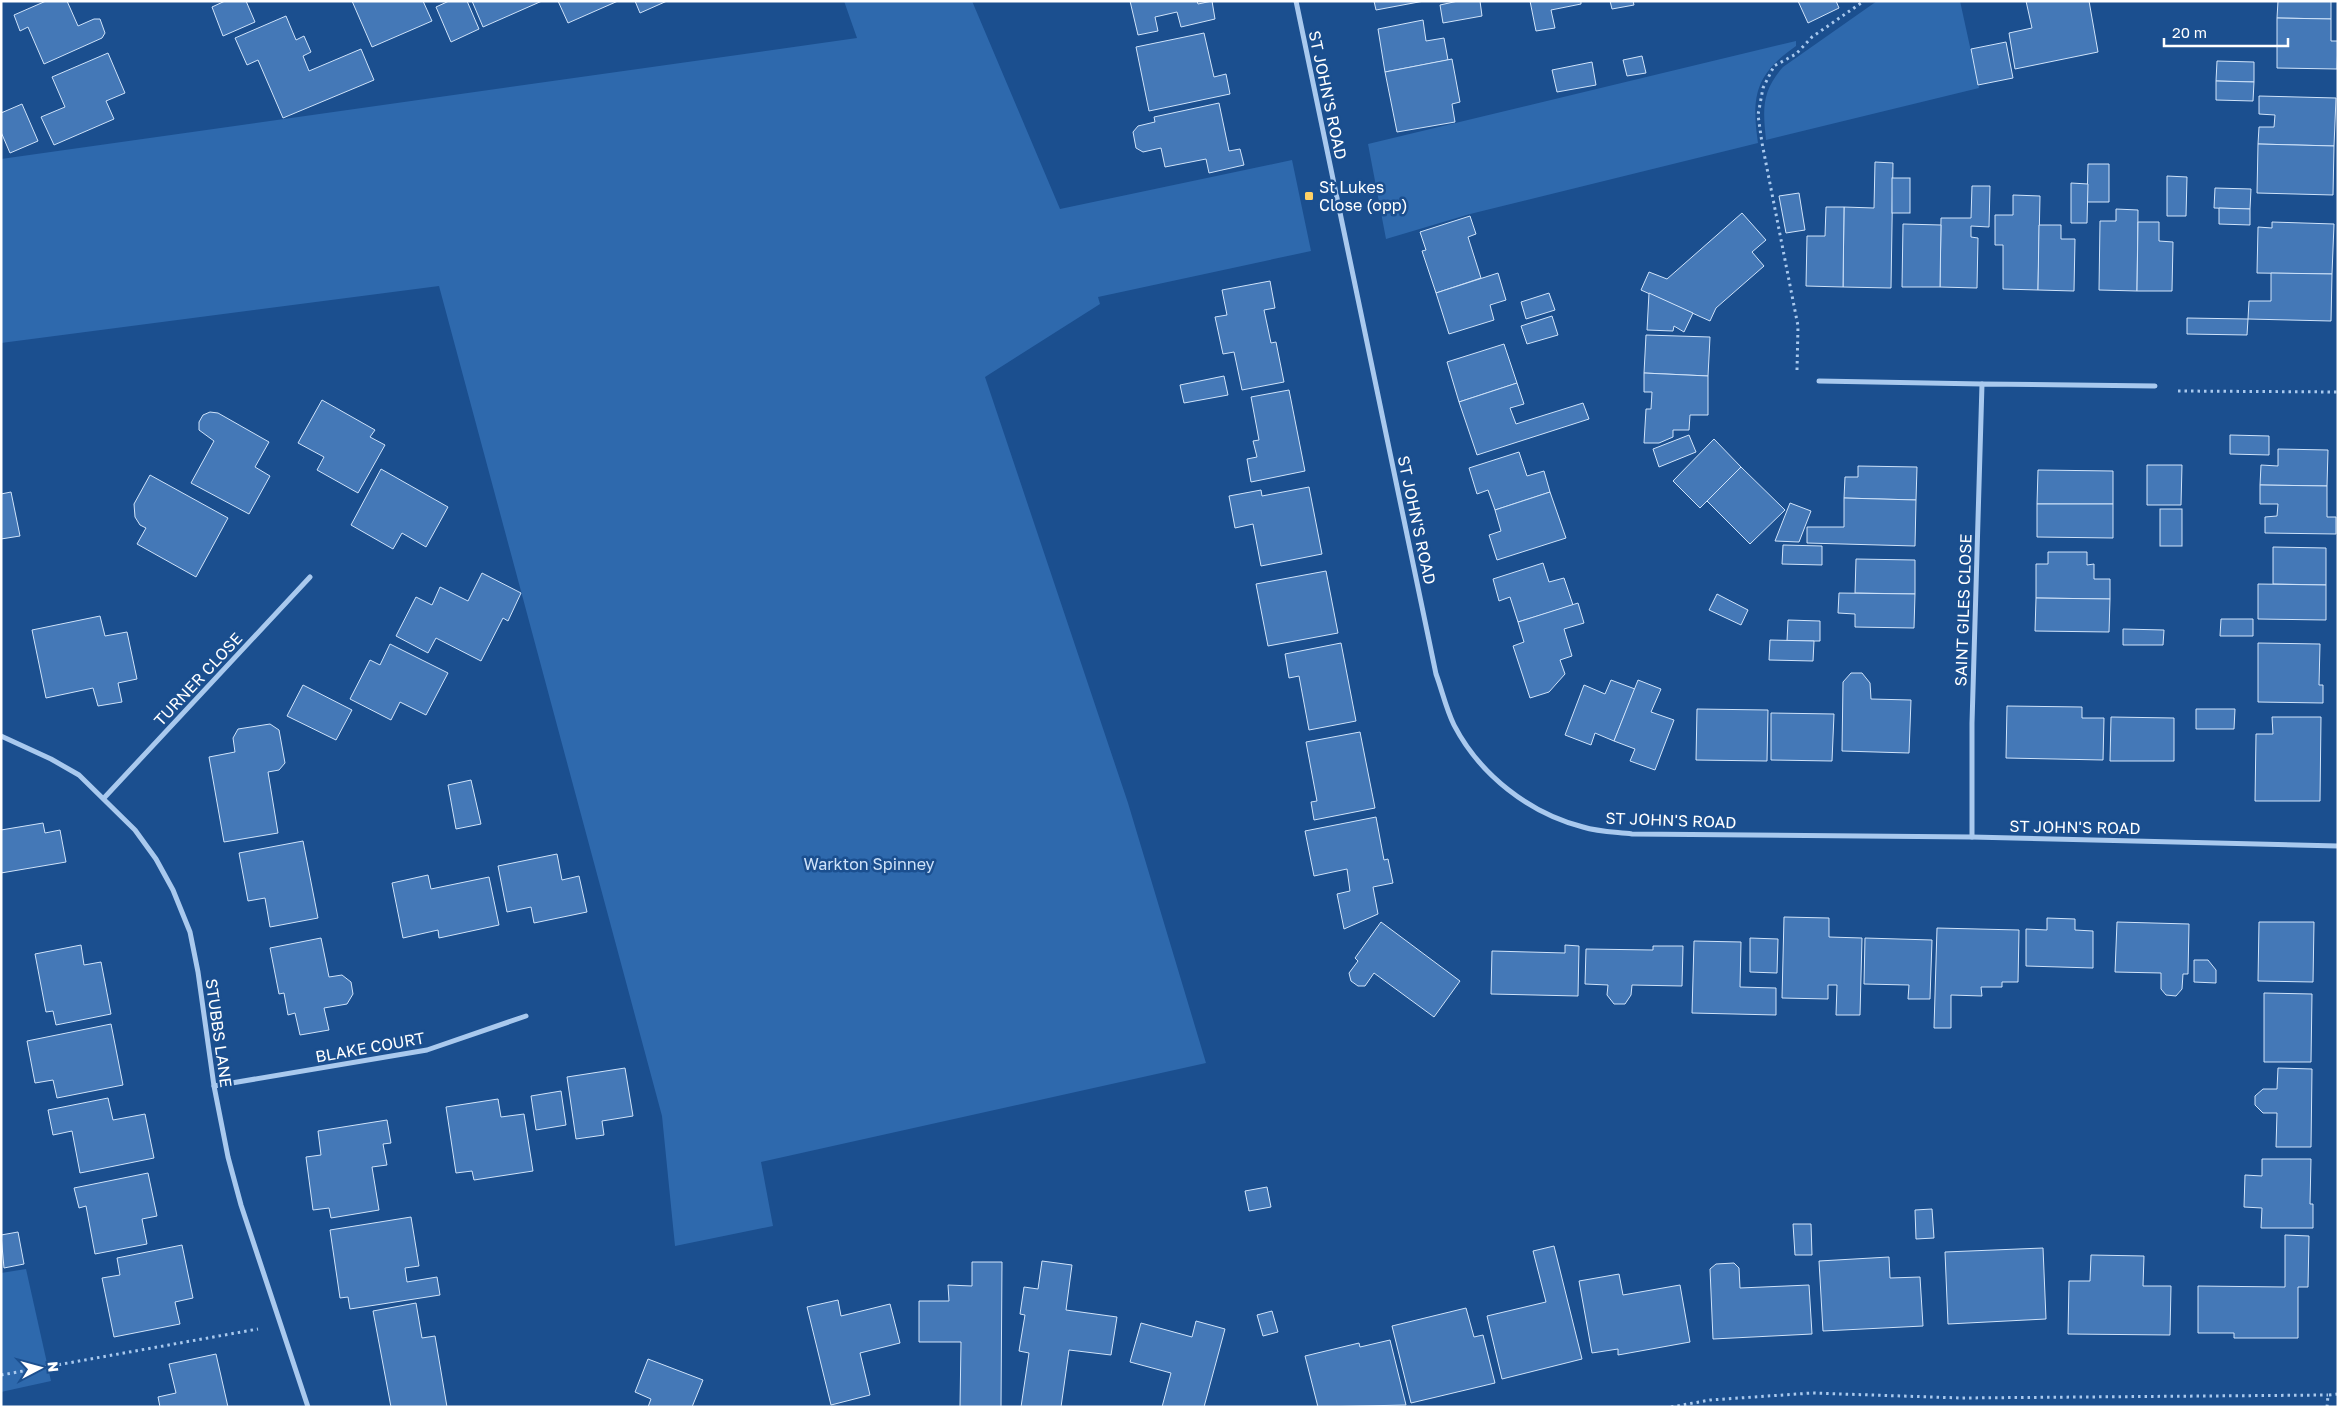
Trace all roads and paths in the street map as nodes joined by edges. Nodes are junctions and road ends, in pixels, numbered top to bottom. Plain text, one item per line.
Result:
1 (1296, 1) edge
2 (1864, 1) edge
3 (1797, 371) dead end
4 (1819, 381) dead end
5 (1982, 384) junction
6 (2155, 386) dead end
7 (2177, 390) dead end
8 (2338, 392) edge
9 (310, 577) dead end
10 (1, 736) edge
11 (104, 798) junction
12 (1972, 838) junction
13 (2338, 846) edge
14 (526, 1016) dead end
15 (214, 1086) junction
16 (280, 1325) junction
17 (1, 1375) edge
18 (2338, 1394) edge
19 (2328, 1395) junction
20 (308, 1407) edge
21 (1671, 1407) edge
22 (2327, 1407) edge

1 - 12 street, ST JOHN'S ROAD
2 - 3 path
4 - 5 street
5 - 6 street
5 - 12 street, SAINT GILES CLOSE
7 - 8 path
9 - 11 street, TURNER CLOSE
10 - 11 street, STUBBS LANE
11 - 15 street, STUBBS LANE
12 - 13 street, ST JOHN'S ROAD
14 - 15 street, BLAKE COURT
15 - 16 street, STUBBS LANE
16 - 17 path
16 - 20 street, STUBBS LANE
18 - 19 path
19 - 21 path
19 - 22 path

